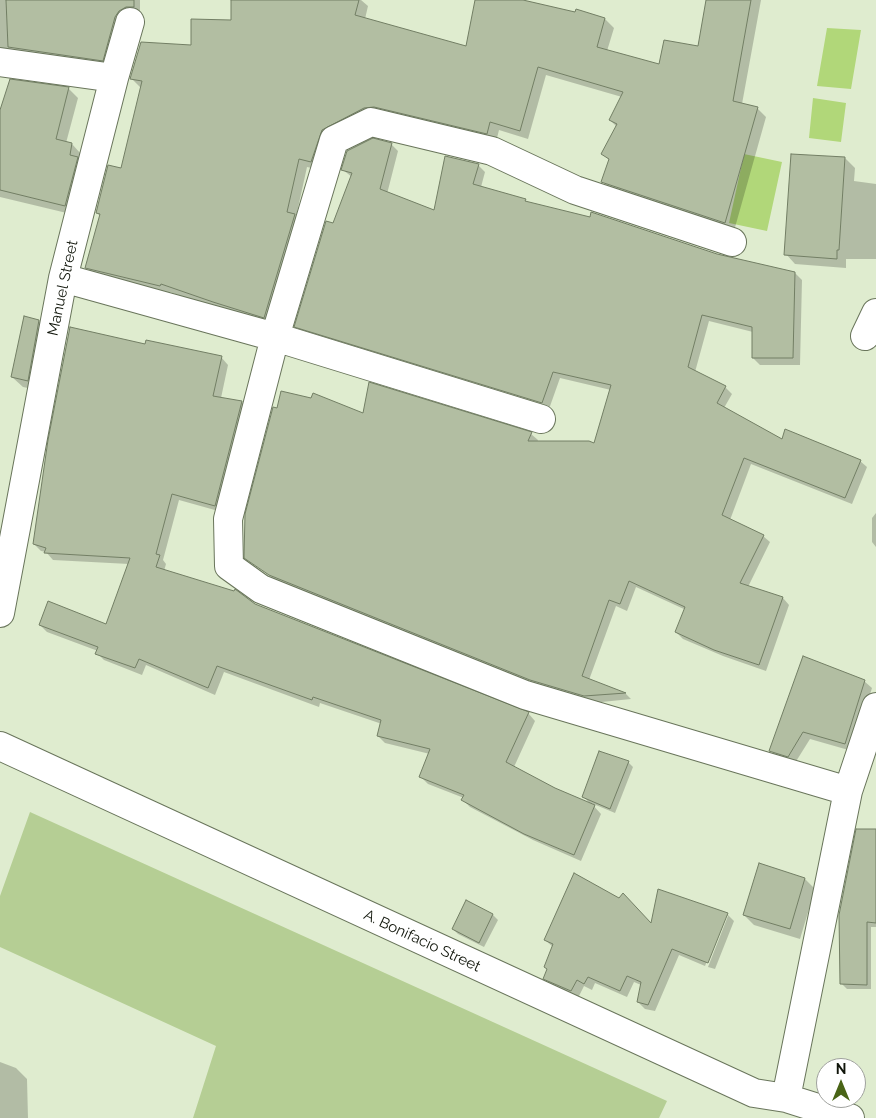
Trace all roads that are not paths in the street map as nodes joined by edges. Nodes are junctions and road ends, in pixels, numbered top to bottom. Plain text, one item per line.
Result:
1 (130, 22) dead end
2 (0, 62) edge
3 (114, 78) junction
4 (732, 242) dead end
5 (63, 278) junction
6 (275, 337) junction
7 (541, 419) dead end
8 (0, 613) edge
9 (876, 707) edge
10 (0, 746) edge
11 (848, 791) junction
12 (786, 1098) junction
13 (850, 1118) edge

1 - 3 street, Manuel Street
2 - 3 street
3 - 5 street, Manuel Street
4 - 6 street
5 - 6 street
5 - 8 street, Manuel Street
6 - 7 street
6 - 11 street
9 - 11 street
10 - 12 street, A. Bonifacio Street
11 - 12 street
12 - 13 street, A. Bonifacio Street

